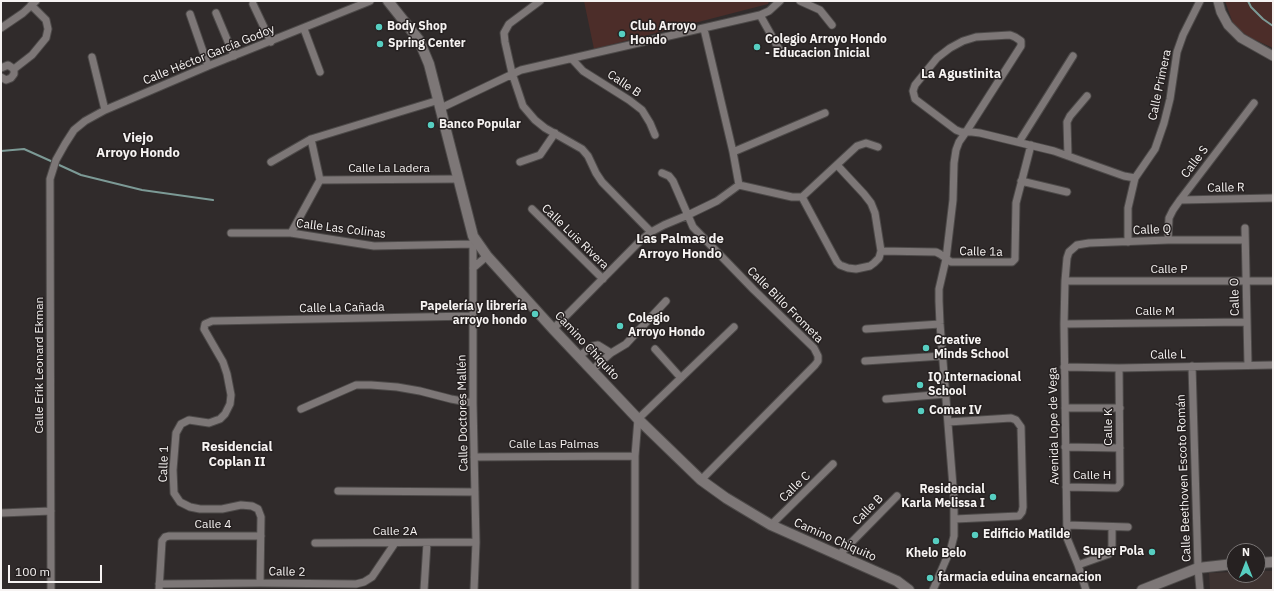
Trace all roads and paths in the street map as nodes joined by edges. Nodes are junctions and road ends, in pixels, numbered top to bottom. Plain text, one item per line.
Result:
1 (370, 1) edge
2 (388, 1) edge
3 (540, 1) edge
4 (780, 1) edge
5 (800, 1) edge
6 (1200, 1) edge
7 (1218, 1) edge
8 (34, 3) edge
9 (253, 4) dead end
10 (216, 13) dead end
11 (190, 14) dead end
12 (760, 15) junction
13 (832, 25) dead end
14 (1, 28) edge
15 (304, 29) junction
16 (704, 29) junction
17 (271, 42) junction
18 (779, 49) dead end
19 (234, 56) junction
20 (1074, 56) dead end
21 (1273, 56) edge
22 (92, 57) dead end
23 (572, 59) junction
24 (208, 66) junction
25 (1, 68) edge
26 (14, 69) junction
27 (320, 72) dead end
28 (512, 73) junction
29 (1, 77) edge
30 (1088, 96) dead end
31 (1254, 102) dead end
32 (440, 104) junction
33 (105, 110) junction
34 (825, 113) dead end
35 (966, 132) junction
36 (555, 133) junction
37 (655, 136) dead end
38 (311, 139) junction
39 (1019, 142) junction
40 (64, 144) joint
41 (1031, 145) junction
42 (878, 147) dead end
43 (733, 152) junction
44 (1068, 156) junction
45 (271, 162) dead end
46 (520, 162) dead end
47 (837, 165) junction
48 (662, 172) dead end
49 (1135, 178) junction
50 (458, 179) junction
51 (320, 180) junction
52 (1021, 181) junction
53 (739, 185) junction
54 (1067, 192) dead end
55 (802, 197) junction
56 (1273, 198) edge
57 (1180, 200) junction
58 (532, 209) dead end
59 (688, 215) junction
60 (1245, 228) dead end
61 (651, 232) junction
62 (231, 233) dead end
63 (291, 234) junction
64 (473, 240) junction
65 (1168, 240) junction
66 (1245, 240) junction
67 (1128, 242) junction
68 (881, 251) junction
69 (487, 256) junction
70 (1067, 258) joint
71 (946, 259) junction
72 (473, 268) junction
73 (603, 280) junction
74 (1065, 281) junction
75 (1246, 281) junction
76 (1273, 281) edge
77 (666, 301) dead end
78 (473, 316) junction
79 (212, 321) joint
80 (1247, 322) junction
81 (940, 324) junction
82 (1064, 324) junction
83 (734, 326) dead end
84 (553, 329) junction
85 (866, 329) dead end
86 (655, 349) dead end
87 (611, 353) junction
88 (578, 356) junction
89 (942, 356) junction
90 (864, 361) dead end
91 (1248, 365) junction
92 (1273, 365) edge
93 (1192, 366) junction
94 (1064, 367) junction
95 (1120, 368) junction
96 (592, 370) junction
97 (680, 378) junction
98 (946, 394) junction
99 (886, 399) dead end
100 (473, 403) junction
101 (1065, 408) junction
102 (1120, 408) junction
103 (302, 409) dead end
104 (638, 419) junction
105 (948, 422) junction
106 (1065, 447) junction
107 (1120, 448) junction
108 (635, 456) junction
109 (474, 457) junction
110 (833, 464) dead end
111 (701, 480) junction
112 (1119, 486) joint
113 (1066, 487) junction
114 (338, 490) dead end
115 (475, 492) junction
116 (897, 496) dead end
117 (51, 511) junction
118 (1, 513) edge
119 (955, 519) junction
120 (771, 525) junction
121 (1067, 525) junction
122 (1112, 527) junction
123 (1128, 527) dead end
124 (261, 536) junction
125 (476, 542) junction
126 (315, 543) dead end
127 (395, 543) junction
128 (427, 543) junction
129 (839, 555) junction
130 (1078, 565) junction
131 (1226, 565) edge
132 (1198, 568) junction
133 (260, 583) junction
134 (159, 587) edge
135 (51, 590) edge
136 (424, 590) edge
137 (474, 590) edge
138 (635, 590) edge
139 (909, 590) edge
140 (933, 590) edge
141 (1086, 590) edge
142 (1142, 590) edge
143 (1200, 590) edge

1 - 15 street, Calle Héctor García Godoy
2 - 32 main road, Camino Chiquito
3 - 28 street
4 - 12 street
5 - 13 street
6 - 49 street, Calle Primera
7 - 21 street
8 - 14 street
8 - 26 street
9 - 17 street
10 - 19 street
11 - 24 street
12 - 16 street
12 - 18 street
15 - 17 street, Calle Héctor García Godoy
15 - 27 street
16 - 23 street
16 - 43 street
17 - 19 street, Calle Héctor García Godoy
19 - 24 street, Calle Héctor García Godoy
20 - 39 street
22 - 33 street
23 - 28 street
23 - 37 street, Calle B
24 - 33 street, Calle Héctor García Godoy
25 - 26 street
26 - 29 street
28 - 32 street
28 - 36 street
30 - 44 street
31 - 57 street, Calle S
32 - 38 street
32 - 50 main road, Camino Chiquito
33 - 40 street, Calle Héctor García Godoy
34 - 43 street
35 - 35 street
35 - 39 street
35 - 71 street
36 - 46 street
36 - 61 street
38 - 45 street
38 - 51 street
39 - 41 street
40 - 117 street, Calle Erik Leonard Ekman
41 - 44 street
41 - 52 street, Calle 1a
42 - 47 street
43 - 53 street
44 - 49 street
47 - 55 street
47 - 68 street
48 - 59 street, Calle Billo Frometa
49 - 67 street, Calle Primera
50 - 51 street, Calle La Ladera
50 - 64 main road, Camino Chiquito
51 - 63 street
52 - 54 street
52 - 71 street, Calle 1a
53 - 55 street
53 - 59 street
55 - 68 street
56 - 57 street, Calle R
57 - 65 street, Calle S
58 - 73 street, Calle Luis Rivera
59 - 61 street
59 - 111 street, Calle Billo Frometa
60 - 66 street, Calle O
61 - 73 street
62 - 63 street, Calle Las Colinas
63 - 64 street, Calle Las Colinas
64 - 69 main road, Camino Chiquito
64 - 72 street, Calle Doctores Mallén
65 - 66 street, Calle Q
65 - 67 street, Calle Q
66 - 75 street, Calle O
67 - 70 street, Calle Q
68 - 71 street, Calle 1a
69 - 72 street
69 - 84 main road, Camino Chiquito
70 - 74 street, Avenida Lope de Vega
71 - 81 street
72 - 78 street, Calle Doctores Mallén
73 - 84 street
74 - 75 street, Calle P
74 - 82 street, Avenida Lope de Vega
75 - 76 street, Calle P
75 - 80 street, Calle O
77 - 87 street
78 - 79 street, Calle La Cañada
78 - 100 street, Calle Doctores Mallén
79 - 124 street, Calle 1
80 - 82 street, Calle M
80 - 91 street, Calle O
81 - 85 street
81 - 89 street
82 - 94 street, Avenida Lope de Vega
83 - 97 street
84 - 88 main road, Camino Chiquito
86 - 97 street
87 - 88 street
87 - 96 street
88 - 96 main road, Camino Chiquito
89 - 90 street
89 - 98 street
91 - 92 street, Calle L
91 - 93 street, Calle L
93 - 95 street, Calle L
93 - 132 street, Calle Beethoven Escoto Román
94 - 95 street, Calle L
94 - 101 street, Avenida Lope de Vega
95 - 102 street, Calle K
96 - 104 main road, Camino Chiquito
97 - 104 street
98 - 99 street
98 - 105 street
100 - 103 street
100 - 109 street, Calle Doctores Mallén
101 - 102 street
101 - 106 street, Avenida Lope de Vega
102 - 107 street, Calle K
104 - 108 street
104 - 111 main road, Camino Chiquito
105 - 119 street
105 - 119 street
106 - 107 street
106 - 113 street, Avenida Lope de Vega
107 - 112 street, Calle K
108 - 109 street, Calle Las Palmas
108 - 138 street
109 - 115 street, Calle Doctores Mallén
110 - 120 street, Calle C
111 - 120 main road, Camino Chiquito
112 - 113 street, Calle H
113 - 121 street, Avenida Lope de Vega
114 - 115 street
115 - 125 street, Calle Doctores Mallén
116 - 129 street, Calle B
117 - 118 street
117 - 135 street, Calle Erik Leonard Ekman
119 - 140 street
120 - 129 main road, Camino Chiquito
121 - 122 street
121 - 130 street, Avenida Lope de Vega
122 - 123 street
122 - 130 street
124 - 133 street, Calle 1
124 - 134 street, Calle 4
125 - 128 street, Calle 2A
125 - 137 street, Calle Doctores Mallén
126 - 127 street, Calle 2A
127 - 128 street, Calle 2A
127 - 133 street, Calle 2
128 - 136 street
129 - 139 main road, Camino Chiquito
130 - 141 street, Avenida Lope de Vega
131 - 132 main road
132 - 142 main road
132 - 143 street, Calle Beethoven Escoto Román
133 - 134 street, Calle 2

